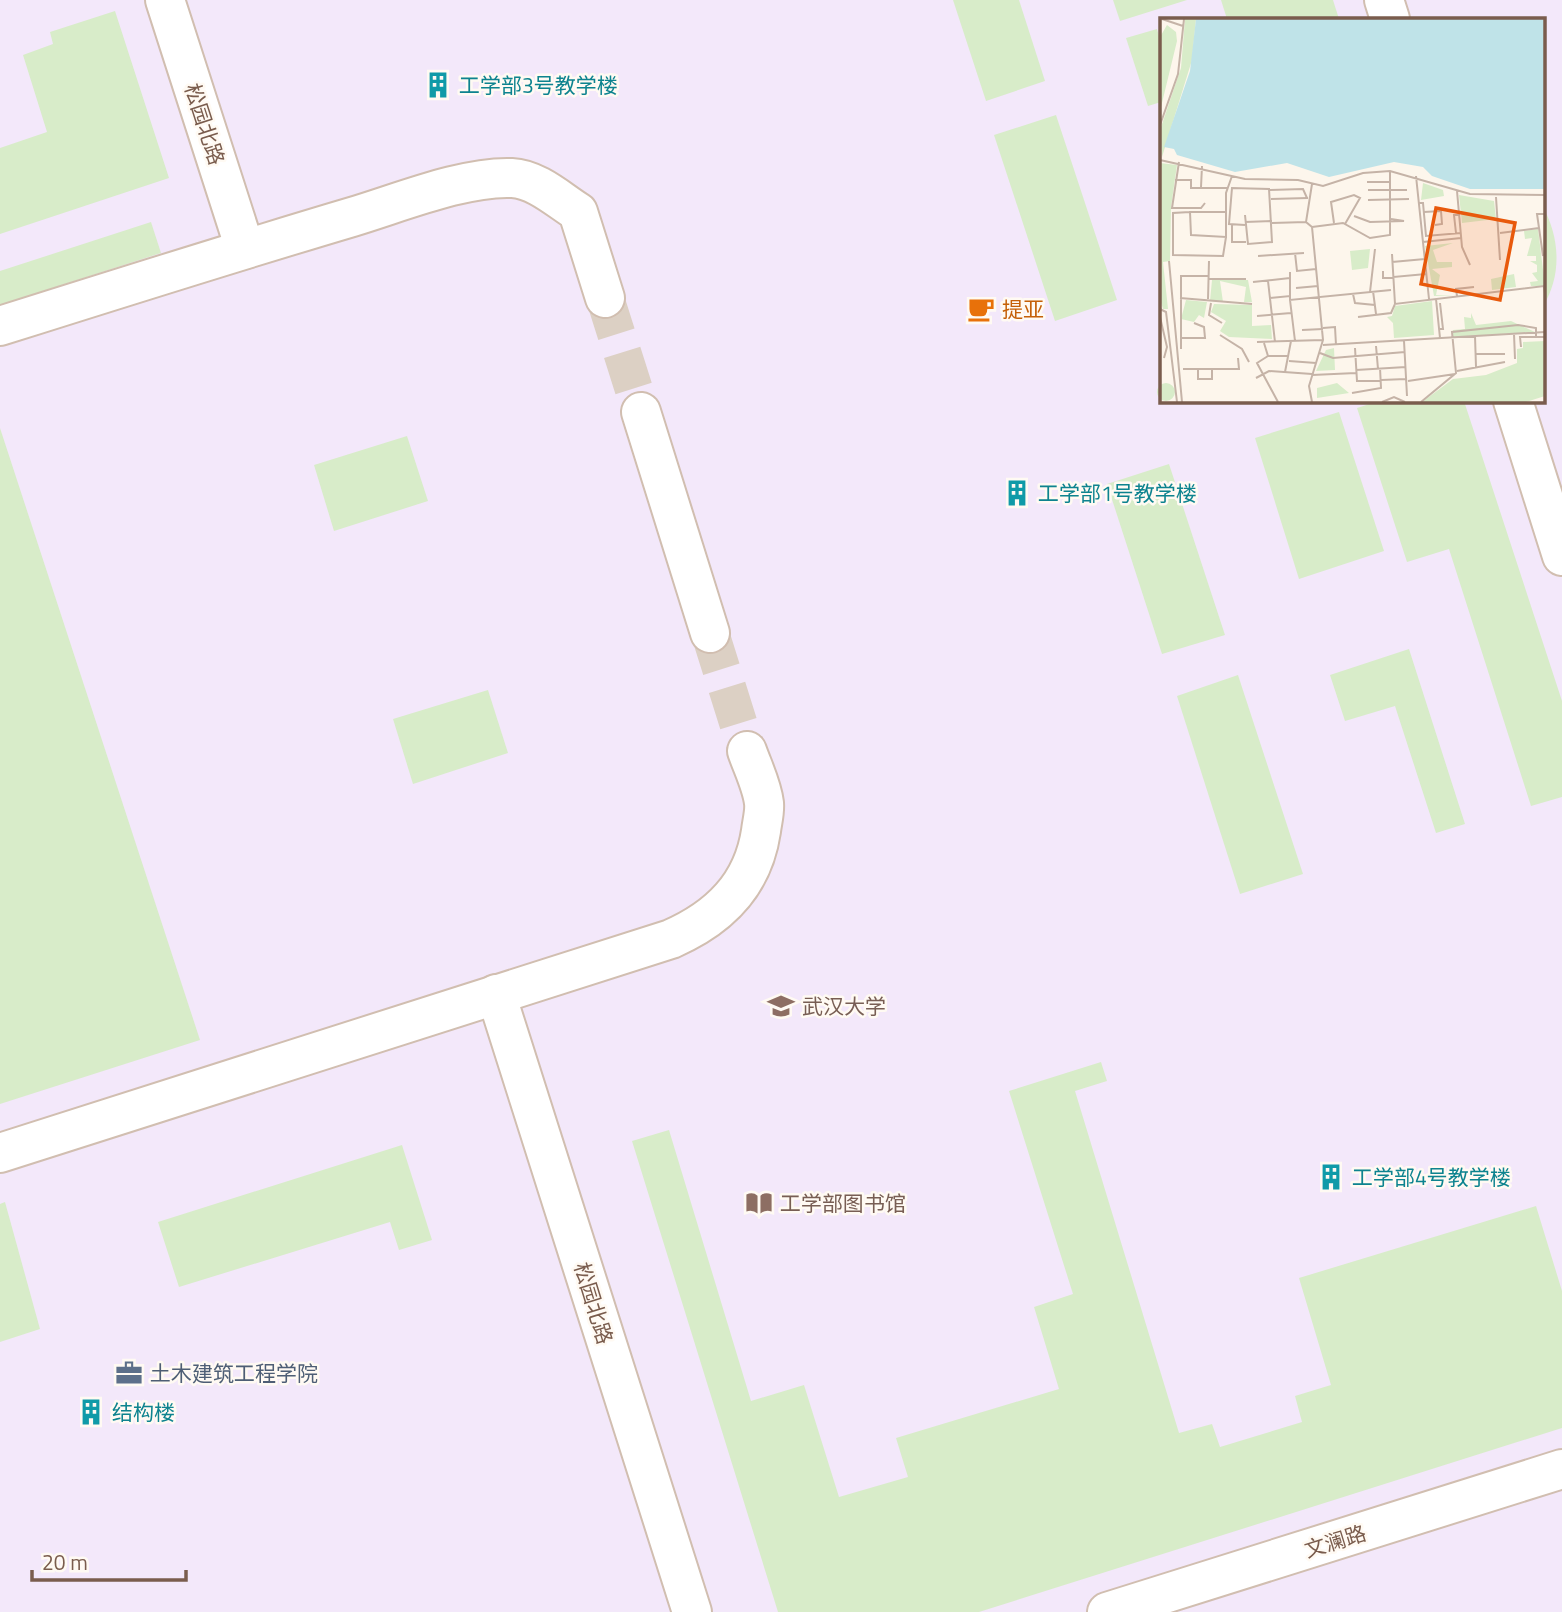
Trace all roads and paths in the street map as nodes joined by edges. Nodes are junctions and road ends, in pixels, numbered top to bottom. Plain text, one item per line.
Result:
1 (165, 0) edge
2 (1384, 0) edge
3 (1390, 18) edge
4 (246, 248) junction
5 (605, 298) tunnel mouth
6 (0, 326) edge
7 (1513, 402) edge
8 (640, 412) tunnel mouth
9 (1562, 556) edge
10 (710, 633) tunnel mouth
11 (747, 751) tunnel mouth
12 (496, 994) junction
13 (0, 1153) edge
14 (1562, 1469) edge
15 (692, 1612) edge
16 (1107, 1612) edge

1 - 4 street, 松园北路
2 - 3 street
4 - 5 street
4 - 6 street
7 - 9 street
8 - 10 street
11 - 12 street
12 - 13 street
12 - 15 street, 松园北路
14 - 16 street, 文澜路

